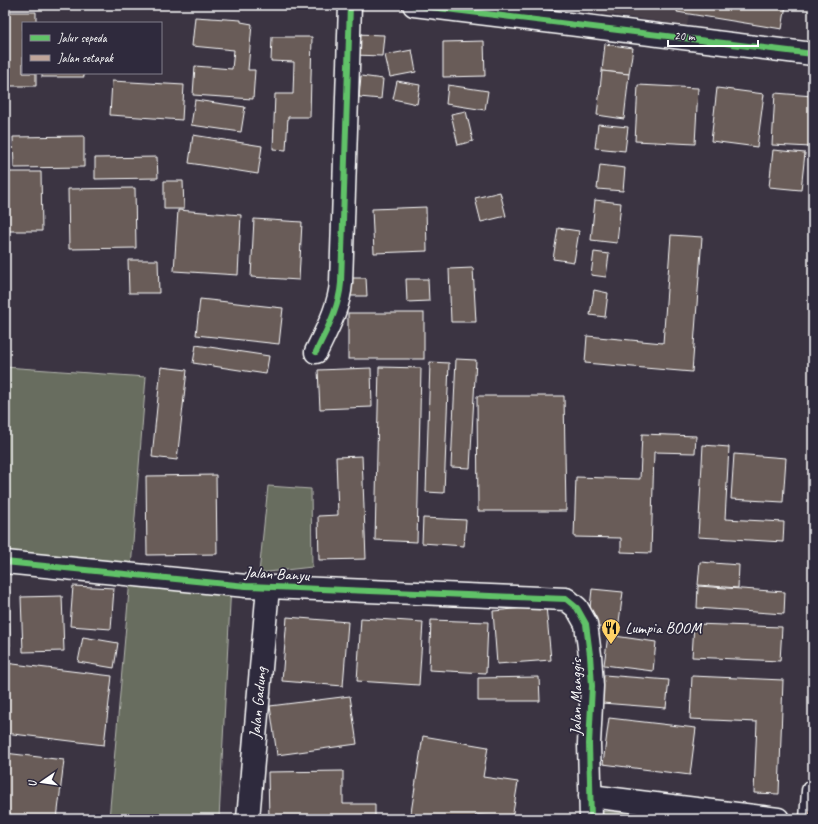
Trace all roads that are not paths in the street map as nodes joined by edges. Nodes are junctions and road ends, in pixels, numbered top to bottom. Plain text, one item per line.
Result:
1 (350, 5) edge
2 (414, 5) edge
3 (813, 54) edge
4 (316, 352) dead end
5 (5, 562) edge
6 (268, 587) junction
7 (548, 597) joint
8 (813, 791) edge
9 (590, 796) junction
10 (248, 819) edge
11 (591, 819) edge
12 (778, 819) edge
13 (811, 819) edge

1 - 4 street
2 - 3 street
5 - 6 street, Jalan Banyu
6 - 7 street, Jalan Banyu
6 - 10 street, Jalan Gadung
7 - 9 street, Jalan Manggis
8 - 13 street
9 - 11 street, Jalan Manggis
9 - 12 street

